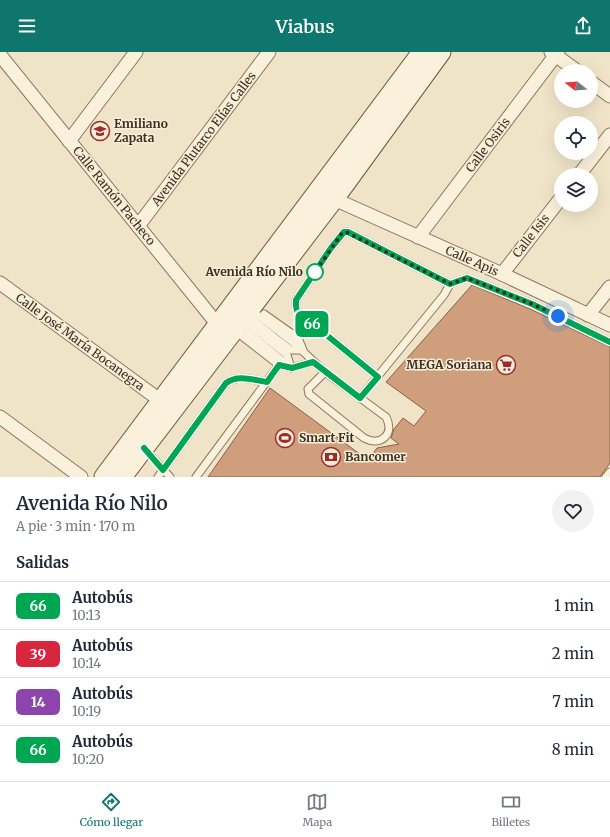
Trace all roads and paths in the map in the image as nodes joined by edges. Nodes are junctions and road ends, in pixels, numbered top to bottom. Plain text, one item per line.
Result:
1 (136, 52) edge
2 (269, 52) edge
3 (422, 52) edge
4 (441, 52) edge
5 (555, 53) edge
6 (0, 55) edge
7 (568, 64) edge
8 (598, 87) edge
9 (610, 96) edge
10 (610, 135) edge
11 (69, 141) junction
12 (584, 168) edge
13 (334, 199) junction
14 (554, 207) edge
15 (138, 226) junction
16 (418, 237) junction
17 (502, 274) junction
18 (0, 283) edge
19 (450, 284) junction
20 (610, 287) edge
21 (588, 315) junction
22 (239, 320) junction
23 (610, 325) edge
24 (610, 342) edge
25 (303, 350) junction
26 (313, 362) junction
27 (279, 365) junction
28 (292, 368) junction
29 (325, 372) junction
30 (378, 377) junction
31 (267, 382) junction
32 (360, 398) junction
33 (161, 401) junction
34 (0, 417) edge
35 (144, 448) junction
36 (163, 470) junction
37 (610, 472) edge
38 (81, 477) edge
39 (104, 477) edge
40 (122, 477) edge
41 (158, 477) edge
42 (170, 477) edge
43 (196, 477) edge
44 (606, 477) edge

1 - 11 street
2 - 15 street, Avenida Plutarco Elías Calles
3 - 22 main road
4 - 13 main road
5 - 7 street
5 - 16 street, Calle Osiris
6 - 11 street, Calle Ramón Pacheco
8 - 9 street
10 - 12 street
11 - 15 street, Calle Ramón Pacheco
13 - 16 street, Calle Apis
13 - 22 main road
14 - 17 street, Calle Isis
15 - 22 street, Calle Ramón Pacheco
16 - 17 street, Calle Apis
17 - 21 street, Calle Apis
18 - 33 street, Calle José María Bocanegra
19 - 24 lane
19 - 30 lane
19 - 30 lane
20 - 21 street
21 - 23 street, Calle Apis
22 - 25 lane
22 - 25 lane
22 - 27 lane
22 - 28 lane
22 - 33 main road
22 - 35 main road
25 - 26 lane
26 - 28 lane
26 - 29 lane
27 - 28 lane
27 - 31 lane
29 - 32 lane
29 - 32 lane
30 - 32 lane
31 - 36 lane
31 - 43 lane
33 - 39 main road
34 - 38 street
35 - 36 lane
35 - 40 main road
36 - 41 lane
36 - 42 lane
37 - 44 lane

